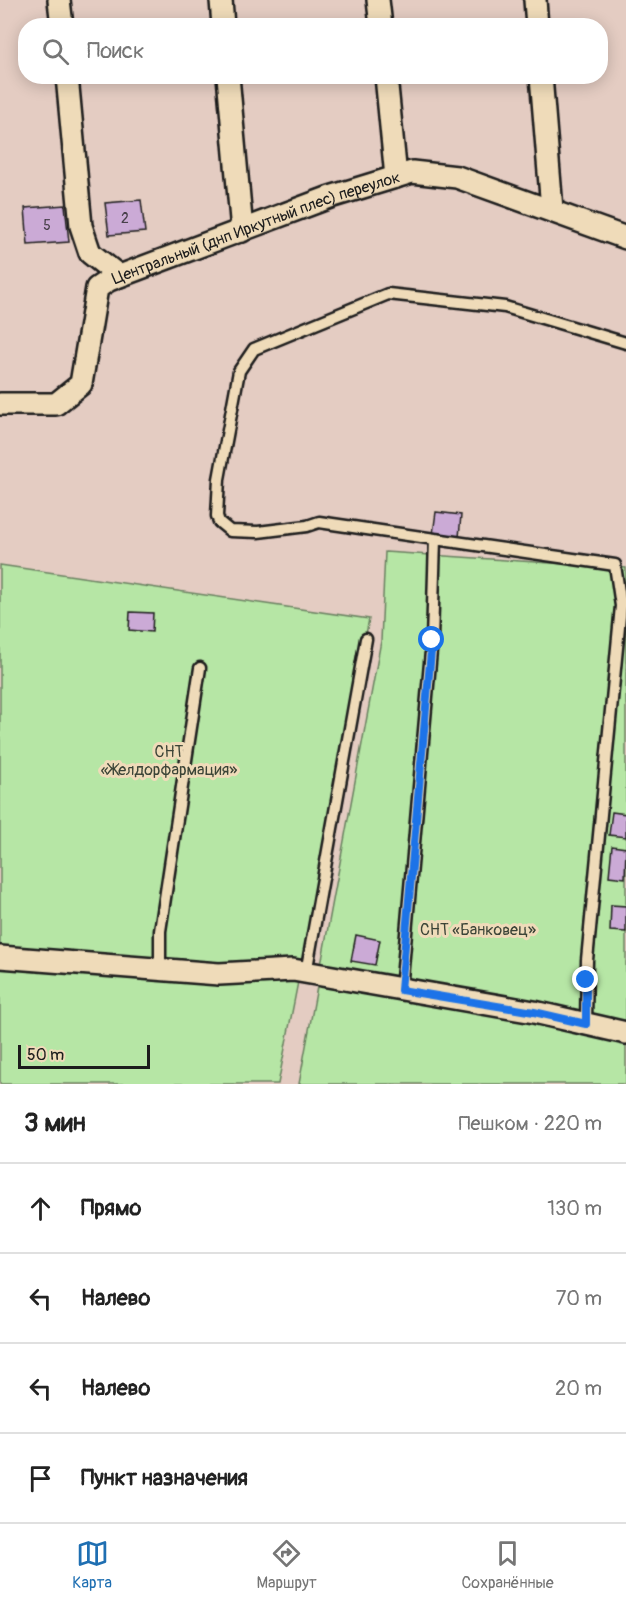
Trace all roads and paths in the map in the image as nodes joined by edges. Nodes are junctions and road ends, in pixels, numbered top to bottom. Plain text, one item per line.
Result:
1 (59, 0) edge
2 (221, 0) edge
3 (378, 0) edge
4 (535, 0) edge
5 (61, 18) edge
6 (222, 18) edge
7 (380, 18) edge
8 (536, 18) edge
9 (68, 84) edge
10 (229, 84) edge
11 (387, 84) edge
12 (542, 84) edge
13 (396, 177) junction
14 (552, 209) junction
15 (242, 231) junction
16 (626, 238) edge
17 (119, 276) junction
18 (626, 343) edge
19 (0, 404) edge
20 (435, 539) junction
21 (621, 566) edge
22 (366, 639) dead end
23 (200, 668) dead end
24 (0, 957) edge
25 (160, 969) junction
26 (306, 973) junction
27 (401, 990) junction
28 (586, 1024) junction
29 (626, 1033) edge

1 - 5 street
2 - 6 street
3 - 7 street
4 - 8 street
9 - 17 street
10 - 15 street
11 - 13 street
12 - 14 street
13 - 14 street, Центральный (днп Иркутный плес) переулок
13 - 15 street, Центральный (днп Иркутный плес) переулок
14 - 16 street, Центральный (днп Иркутный плес) переулок
15 - 17 street, Центральный (днп Иркутный плес) переулок
17 - 19 street, Центральный (днп Иркутный плес) переулок
18 - 20 lane
20 - 21 lane
20 - 27 lane
21 - 28 lane
22 - 26 lane
23 - 25 lane
24 - 25 street
25 - 26 street
26 - 27 street
27 - 28 street
28 - 29 street

